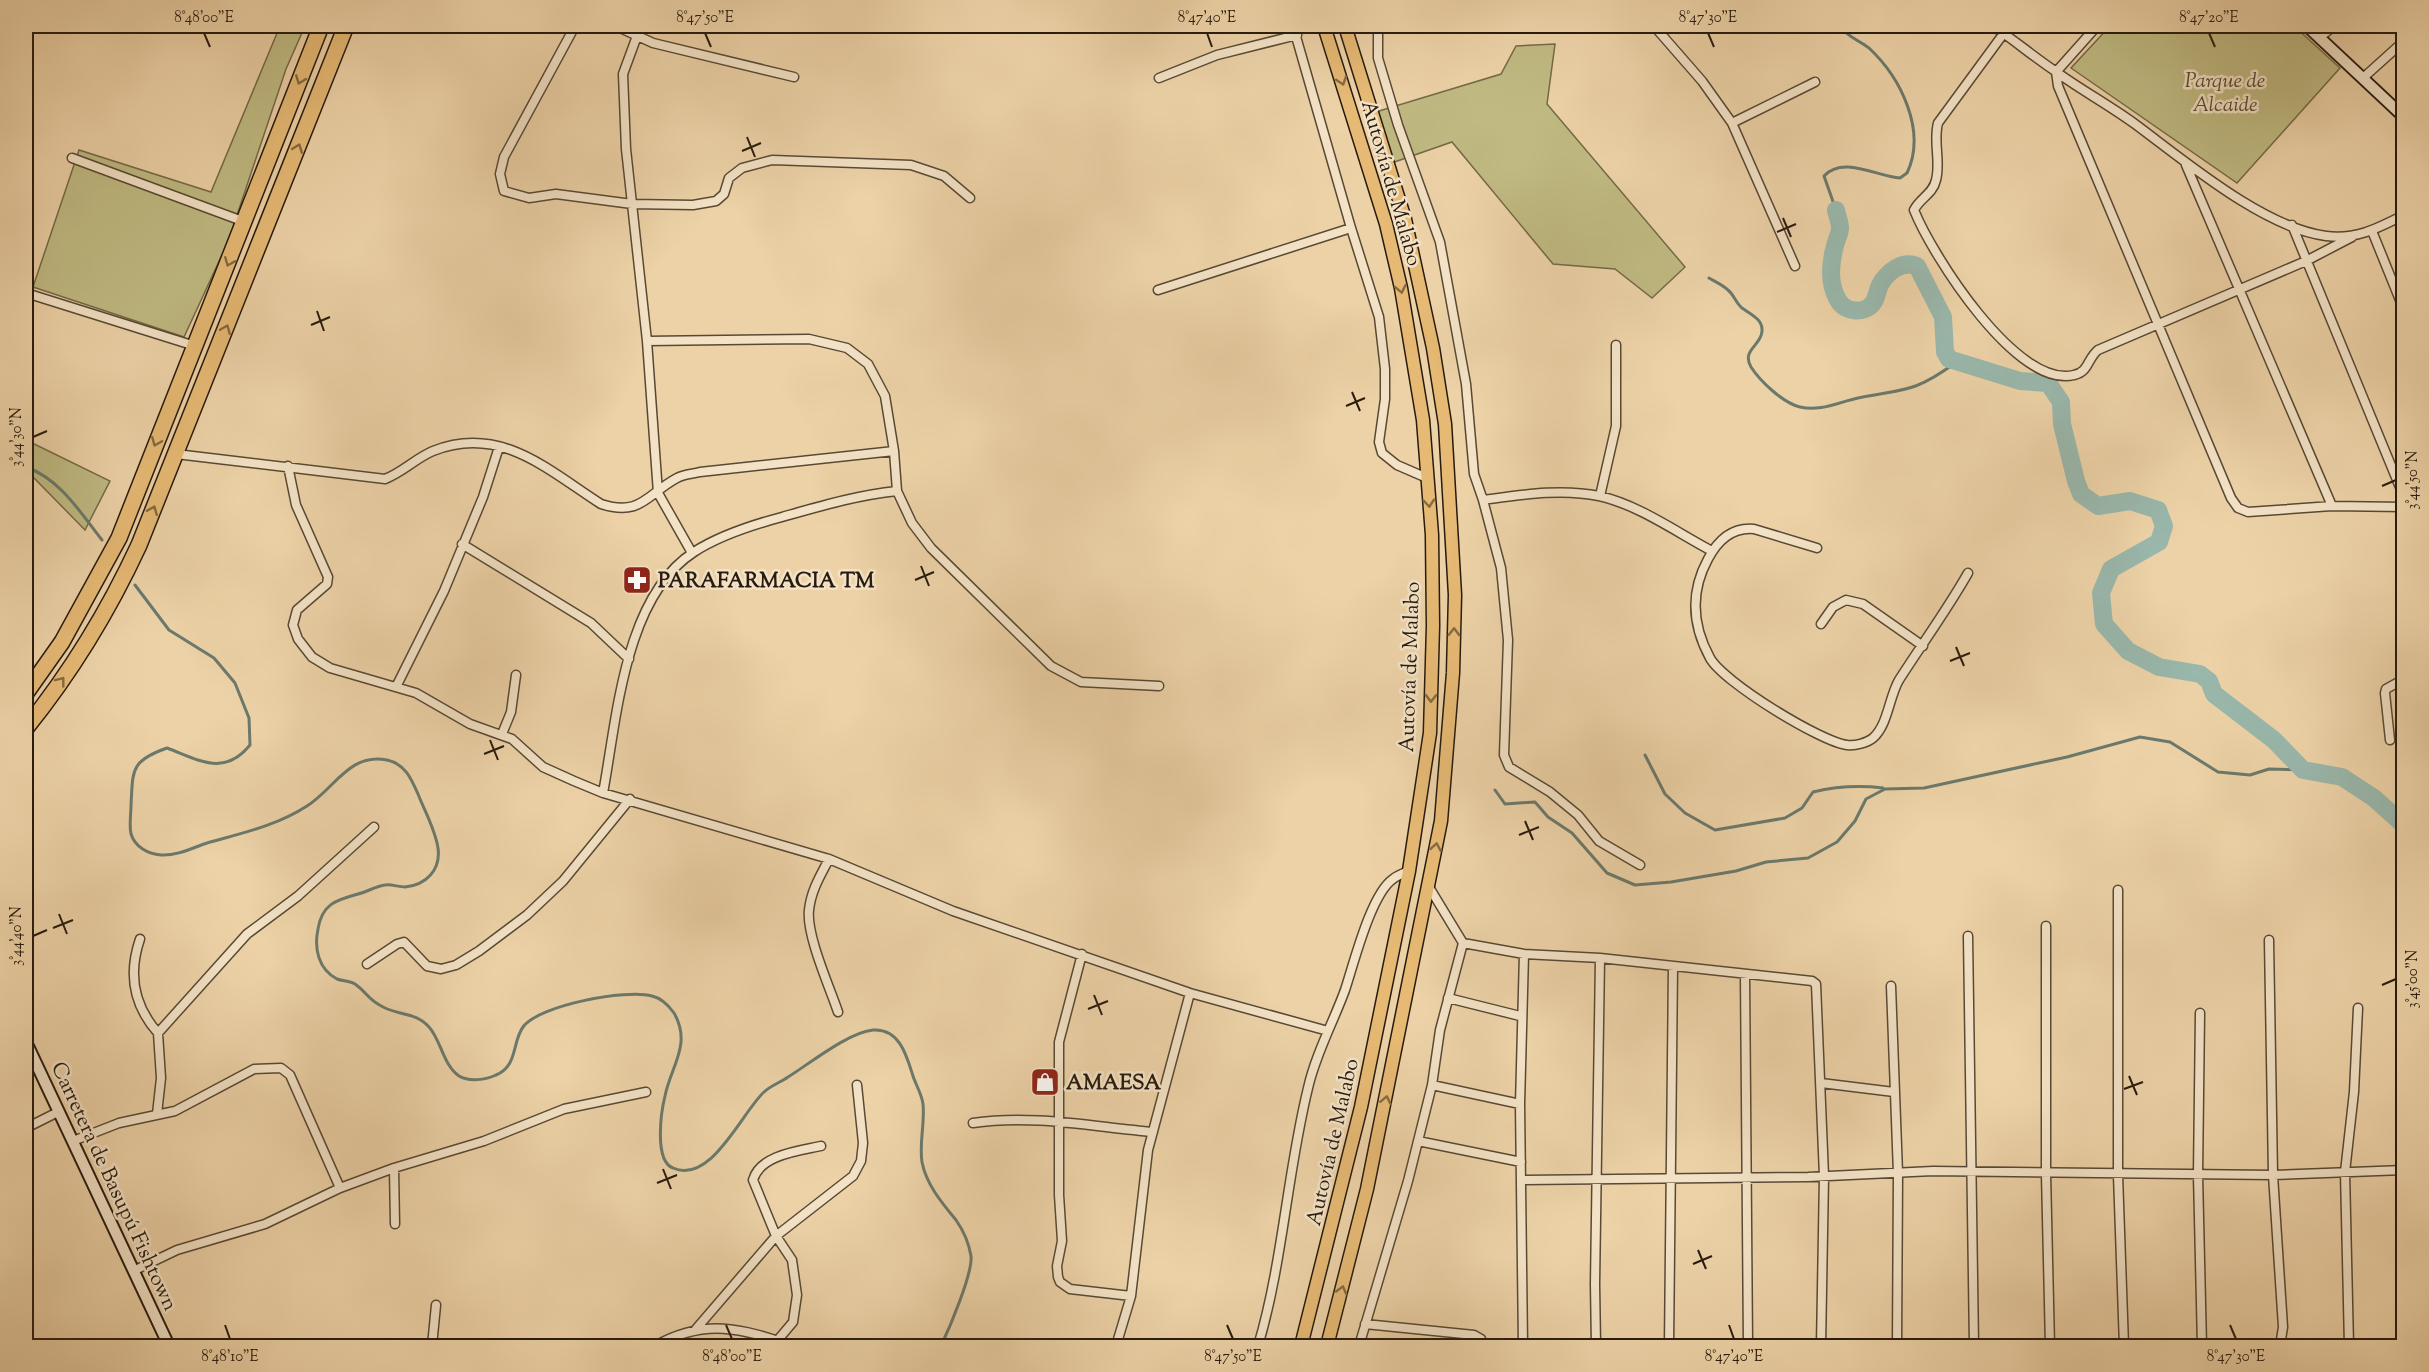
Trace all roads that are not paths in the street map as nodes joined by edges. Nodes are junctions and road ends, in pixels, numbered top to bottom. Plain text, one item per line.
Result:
1 (321, 26) edge
2 (346, 26) edge
3 (575, 26) edge
4 (616, 26) edge
5 (638, 26) edge
6 (1293, 26) edge
7 (1324, 26) edge
8 (1345, 26) edge
9 (1378, 26) edge
10 (1654, 26) edge
11 (1993, 26) edge
12 (2097, 26) edge
13 (2307, 26) edge
14 (2334, 26) edge
15 (2004, 33) junction
16 (1297, 35) junction
17 (637, 36) junction
18 (2320, 38) junction
19 (2403, 41) edge
20 (2056, 72) junction
21 (794, 77) dead end
22 (1158, 78) dead end
23 (2363, 78) junction
24 (1815, 82) dead end
25 (2403, 117) edge
26 (1732, 123) junction
27 (72, 158) dead end
28 (2186, 163) junction
29 (970, 198) dead end
30 (632, 204) junction
31 (2403, 215) edge
32 (245, 222) junction
33 (2292, 225) junction
34 (1351, 228) junction
35 (2372, 231) junction
36 (2352, 237) junction
37 (2306, 261) junction
38 (1794, 266) dead end
39 (2240, 288) junction
40 (1158, 290) dead end
41 (26, 293) edge
42 (2403, 310) edge
43 (2159, 324) junction
44 (647, 341) junction
45 (1616, 345) dead end
46 (195, 346) junction
47 (500, 447) junction
48 (894, 451) junction
49 (176, 454) junction
50 (288, 466) junction
51 (1427, 478) junction
52 (897, 491) junction
53 (658, 493) junction
54 (1600, 496) junction
55 (2403, 496) edge
56 (1483, 500) junction
57 (2332, 506) junction
58 (2403, 507) edge
59 (462, 544) junction
60 (1817, 548) dead end
61 (1712, 551) junction
62 (692, 553) junction
63 (1968, 573) dead end
64 (1821, 624) dead end
65 (1923, 646) junction
66 (629, 659) junction
67 (516, 675) dead end
68 (2403, 679) edge
69 (397, 685) junction
70 (1159, 686) dead end
71 (26, 693) edge
72 (26, 728) edge
73 (502, 734) junction
74 (2390, 740) dead end
75 (603, 793) junction
76 (630, 799) junction
77 (374, 827) dead end
78 (829, 859) junction
79 (1640, 865) dead end
80 (1409, 871) junction
81 (1429, 887) junction
82 (2118, 890) dead end
83 (2046, 926) dead end
84 (1968, 936) dead end
85 (140, 939) dead end
86 (2269, 940) dead end
87 (1463, 943) junction
88 (1082, 954) junction
89 (1524, 954) junction
90 (1600, 958) junction
91 (367, 964) dead end
92 (1673, 966) junction
93 (1744, 975) junction
94 (1892, 986) dead end
95 (1191, 993) junction
96 (1448, 998) junction
97 (2358, 1008) dead end
98 (838, 1012) dead end
99 (2200, 1013) dead end
100 (1520, 1016) junction
101 (1328, 1030) junction
102 (158, 1033) junction
103 (26, 1042) edge
104 (1821, 1083) junction
105 (857, 1085) dead end
106 (1432, 1085) junction
107 (646, 1092) dead end
108 (1894, 1092) junction
109 (1520, 1104) junction
110 (58, 1112) junction
111 (157, 1114) junction
112 (973, 1123) dead end
113 (1060, 1123) junction
114 (26, 1128) edge
115 (1153, 1131) junction
116 (73, 1141) junction
117 (1418, 1141) junction
118 (821, 1146) dead end
119 (1521, 1162) junction
120 (393, 1168) junction
121 (2403, 1170) edge
122 (1972, 1172) junction
123 (2345, 1172) junction
124 (1898, 1173) junction
125 (2046, 1174) junction
126 (2118, 1175) junction
127 (2198, 1175) junction
128 (2273, 1175) junction
129 (1745, 1176) junction
130 (1824, 1176) junction
131 (1670, 1178) junction
132 (1521, 1180) junction
133 (1596, 1180) junction
134 (340, 1188) junction
135 (395, 1224) dead end
136 (776, 1236) junction
137 (133, 1271) junction
138 (1131, 1296) junction
139 (436, 1305) dead end
140 (1365, 1324) junction
141 (696, 1329) junction
142 (777, 1341) junction
143 (169, 1347) edge
144 (432, 1347) edge
145 (654, 1347) edge
146 (793, 1347) edge
147 (1116, 1347) edge
148 (1258, 1347) edge
149 (1301, 1347) edge
150 (1327, 1347) edge
151 (1359, 1347) edge
152 (1483, 1347) edge
153 (1522, 1347) edge
154 (1596, 1347) edge
155 (1669, 1347) edge
156 (1748, 1347) edge
157 (1821, 1347) edge
158 (1897, 1347) edge
159 (1974, 1347) edge
160 (2050, 1347) edge
161 (2124, 1347) edge
162 (2202, 1347) edge
163 (2280, 1347) edge
164 (2349, 1347) edge

1 -> 32 highway
49 -> 2 highway
3 - 30 street
4 - 17 street
5 - 17 street
6 - 16 street
7 -> 51 main road, Autovía de Malabo
81 -> 8 main road, Autovía de Malabo
9 - 56 street
10 - 26 street
11 - 15 street
12 - 20 street
13 - 18 street
14 - 18 street
15 - 20 street
15 - 43 street
16 - 22 street
16 - 34 street
17 - 21 street
17 - 30 street
18 - 23 street
19 - 23 street
20 - 28 street
20 - 43 street
23 - 25 street
24 - 26 street
26 - 38 street
27 - 32 street
28 - 33 street
28 - 39 street
29 - 30 street
30 - 44 street
31 - 35 street
32 -> 46 highway
33 - 36 street
33 - 37 street
34 - 40 street
34 - 51 street
35 - 36 street
35 - 42 street
36 - 37 street
37 - 39 street
37 - 55 street
39 - 43 street
39 - 57 street
41 - 46 street
43 - 57 street
44 - 48 street
44 - 53 street
45 - 54 street
46 -> 71 highway
47 - 50 street
47 - 53 street
47 - 59 street
48 - 52 street
48 - 53 street
49 - 50 street
72 -> 49 highway
50 - 69 street
51 -> 80 main road, Autovía de Malabo
52 - 62 street
52 - 70 street
53 - 62 street
54 - 56 street
54 - 61 street
56 - 79 street
57 - 58 street
59 - 66 street
59 - 69 street
60 - 61 street
61 - 65 street
62 - 66 street
63 - 65 street
64 - 65 street
66 - 75 street
67 - 73 street
68 - 74 street
69 - 73 street
73 - 75 street
75 - 76 street
76 - 78 street
76 - 91 street
77 - 102 street
78 - 88 street
78 - 98 street
80 - 101 street
80 - 149 main road, Autovía de Malabo
81 - 87 street
150 -> 81 main road, Autovía de Malabo
82 - 126 street
83 - 125 street
84 - 122 street
85 - 102 street
86 - 128 street
87 - 89 street
87 - 96 street
88 - 95 street
88 - 113 street
89 - 90 street
89 - 100 street
90 - 92 street
90 - 133 street
92 - 93 street
92 - 131 street
93 - 104 street
93 - 129 street
94 - 108 street
95 - 101 street
95 - 115 street
96 - 100 street
96 - 106 street
97 - 123 street
99 - 127 street
100 - 109 street
101 - 148 street
102 - 111 street
103 - 110 street, Carretera de Basupú Fishtown
104 - 108 street
104 - 130 street
105 - 136 street
106 - 109 street
106 - 117 street
107 - 120 street
108 - 124 street
109 - 119 street
110 - 114 street
110 - 116 street, Carretera de Basupú Fishtown
111 - 116 street
111 - 134 street
112 - 113 street
113 - 115 street
113 - 138 street
115 - 138 street
116 - 137 street, Carretera de Basupú Fishtown
117 - 119 street
117 - 140 street
118 - 136 street
119 - 132 street
120 - 134 street
120 - 135 street
121 - 123 street
122 - 124 street
122 - 125 street
122 - 159 street
123 - 128 street
123 - 164 street
124 - 130 street
124 - 158 street
125 - 126 street
125 - 160 street
126 - 127 street
126 - 161 street
127 - 128 street
127 - 162 street
128 - 163 street
129 - 130 street
129 - 131 street
129 - 156 street
130 - 157 street
131 - 133 street
131 - 155 street
132 - 133 street
132 - 153 street
133 - 154 street
134 - 137 street
136 - 141 street
136 - 142 street
137 - 143 street, Carretera de Basupú Fishtown
138 - 147 street
139 - 144 street
140 - 151 street
140 - 152 street
141 - 142 street
141 - 145 street
142 - 146 street

